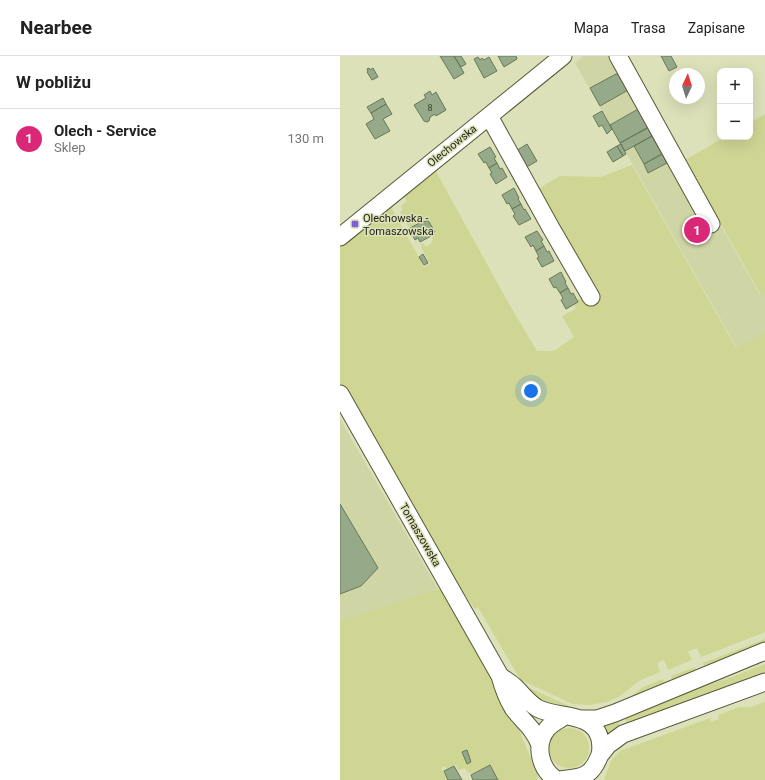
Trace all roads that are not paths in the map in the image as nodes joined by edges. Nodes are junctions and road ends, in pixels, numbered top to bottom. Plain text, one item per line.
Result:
1 (563, 56) edge
2 (618, 56) edge
3 (489, 116) junction
4 (711, 224) dead end
5 (340, 236) edge
6 (591, 297) dead end
7 (340, 394) edge
8 (765, 651) edge
9 (500, 676) junction
10 (765, 682) edge
11 (565, 716) junction
12 (582, 719) junction
13 (540, 746) junction
14 (600, 755) junction
15 (543, 774) edge
16 (586, 776) edge
17 (559, 780) edge

1 - 3 street, Olechowska
2 - 4 street
3 - 5 street, Olechowska
3 - 6 street
7 - 9 street, Tomaszowska
8 - 12 street
9 - 11 street, Tomaszowska
9 - 13 street, Tomaszowska
10 - 14 street
11 - 12 street
11 - 13 street
12 - 14 street
13 - 15 street
14 - 16 street
15 - 17 street
16 - 17 street

